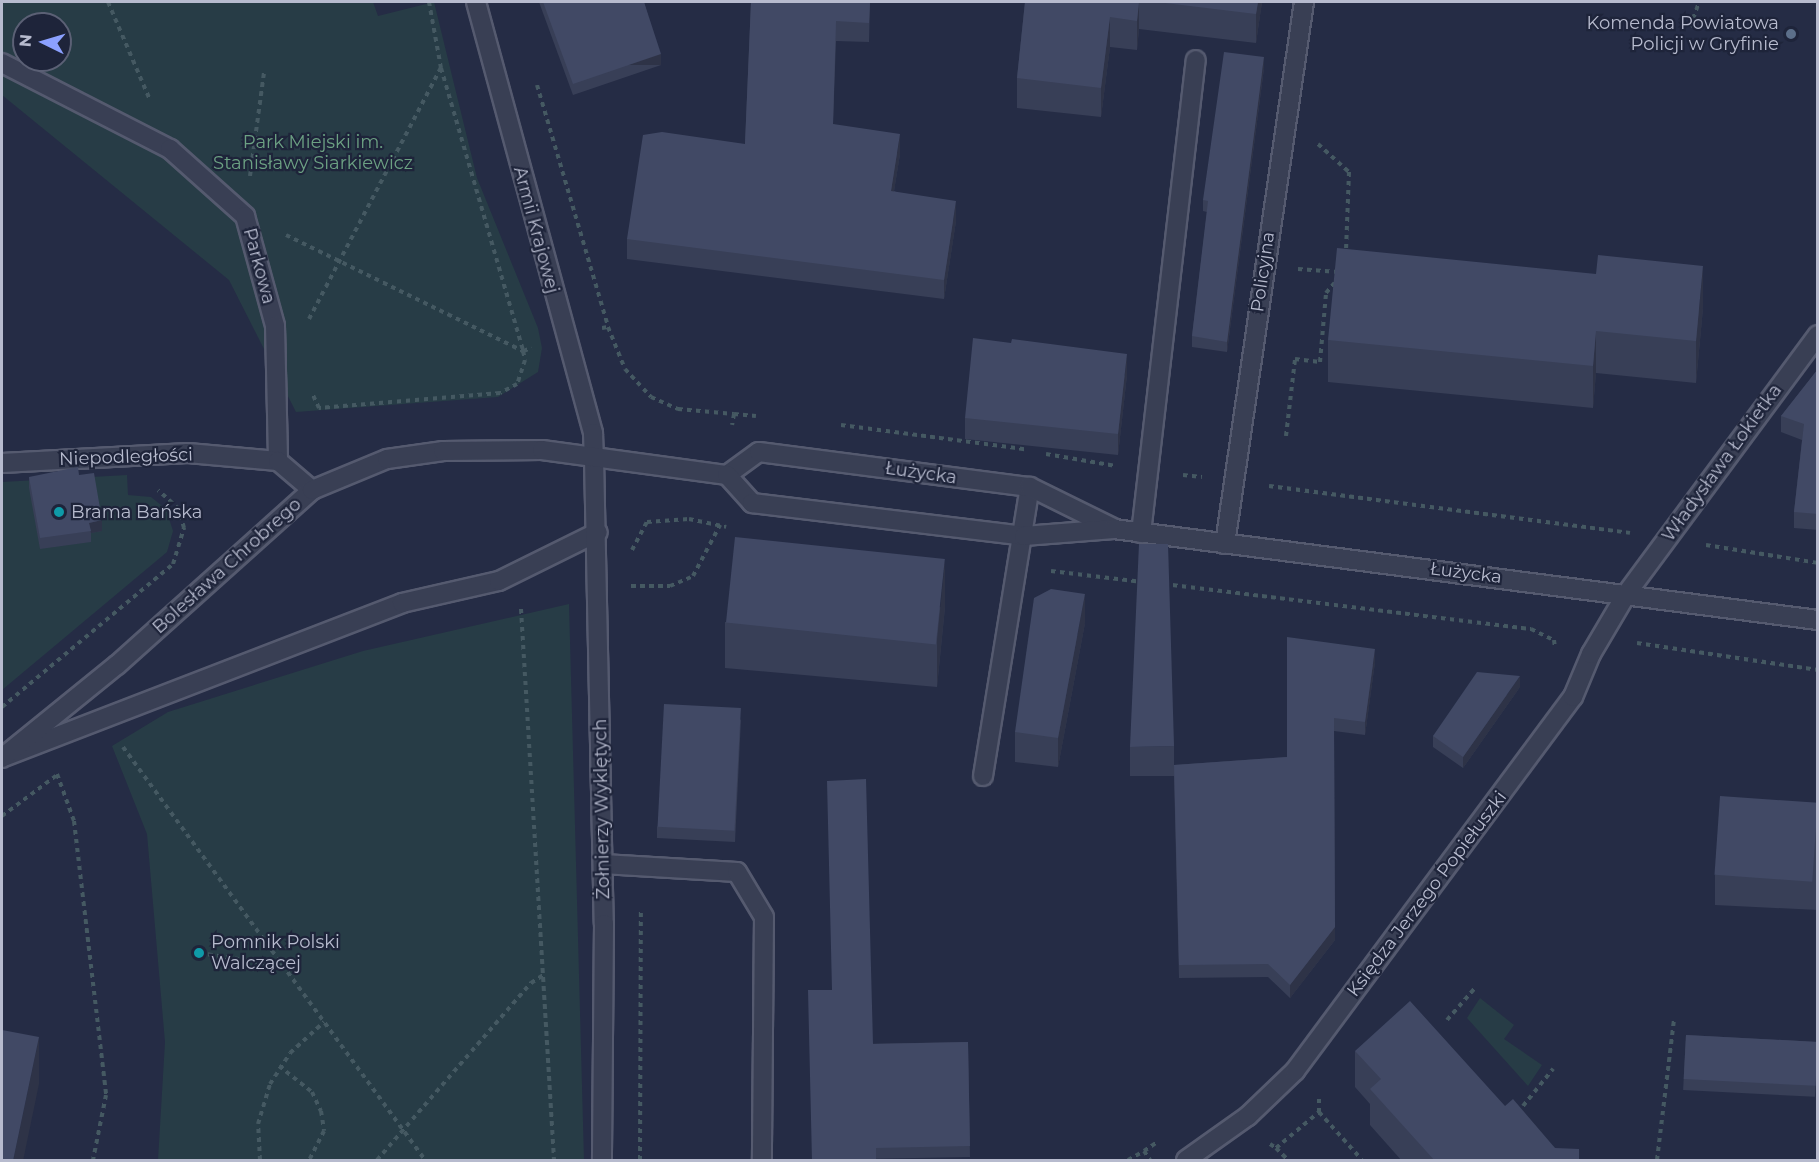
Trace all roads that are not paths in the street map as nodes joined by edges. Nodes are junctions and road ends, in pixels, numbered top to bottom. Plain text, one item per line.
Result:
1 (476, 2) edge
2 (1304, 2) edge
3 (1196, 60) dead end
4 (2, 63) edge
5 (1818, 335) edge
6 (594, 458) junction
7 (278, 461) junction
8 (2, 463) edge
9 (726, 475) junction
10 (1030, 487) junction
11 (312, 490) junction
12 (1114, 529) junction
13 (598, 532) junction
14 (1141, 533) junction
15 (1024, 536) junction
16 (1225, 544) junction
17 (1627, 593) junction
18 (1818, 620) edge
19 (2, 758) edge
20 (983, 776) dead end
21 (603, 864) junction
22 (602, 1161) edge
23 (762, 1161) edge
24 (1186, 1161) edge

1 - 6 street, Armii Krajowej
2 - 16 street, Policyjna
3 - 14 street
4 - 7 street, Parkowa
5 - 17 street, Władysława Łokietka
6 - 9 street
6 - 11 street, Bolesława Chrobrego
6 - 13 street, Żołnierzy Wyklętych
7 - 8 street, Niepodległości
7 - 11 street
9 - 10 street, Łużycka
9 - 15 street, Łużycka
10 - 12 street, Łużycka
10 - 15 street
11 - 19 street, Bolesława Chrobrego
12 - 14 street, Łużycka
12 - 15 street, Łużycka
13 - 19 street
13 - 21 street, Żołnierzy Wyklętych
14 - 16 street, Łużycka
15 - 20 street
16 - 17 street, Łużycka
17 - 18 street, Łużycka
17 - 24 street, Księdza Jerzego Popiełuszki
21 - 22 street, Żołnierzy Wyklętych
21 - 23 street

